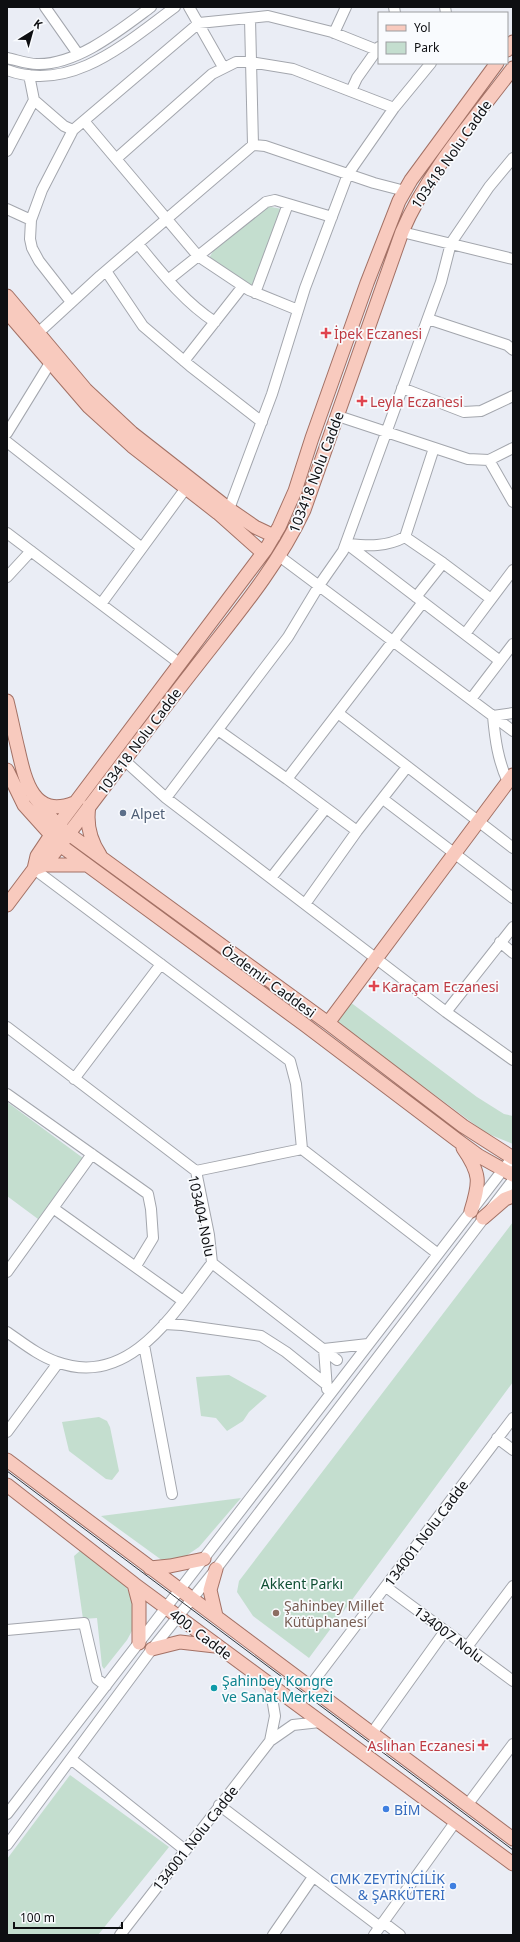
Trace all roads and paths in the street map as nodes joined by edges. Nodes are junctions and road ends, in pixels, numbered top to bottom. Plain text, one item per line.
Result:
1 (45, 7) edge
2 (151, 7) edge
3 (175, 7) edge
4 (189, 7) edge
5 (346, 7) edge
6 (250, 19) junction
7 (199, 23) junction
8 (334, 33) junction
9 (378, 49) edge
10 (78, 54) junction
11 (7, 58) edge
12 (250, 62) junction
13 (430, 64) edge
14 (496, 64) edge
15 (223, 67) junction
16 (513, 68) edge
17 (7, 70) edge
18 (28, 75) junction
19 (351, 91) junction
20 (34, 100) junction
21 (394, 108) junction
22 (84, 121) junction
23 (73, 130) junction
24 (8, 145) edge
25 (253, 145) junction
26 (116, 158) junction
27 (512, 159) edge
28 (348, 174) junction
29 (405, 191) junction
30 (288, 204) junction
31 (7, 209) edge
32 (332, 217) junction
33 (167, 219) junction
34 (31, 220) junction
35 (402, 232) junction
36 (451, 243) junction
37 (138, 244) junction
38 (198, 256) junction
39 (513, 259) edge
40 (106, 271) junction
41 (168, 280) junction
42 (243, 286) junction
43 (255, 293) junction
44 (7, 296) edge
45 (71, 302) junction
46 (298, 310) junction
47 (7, 312) edge
48 (428, 319) junction
49 (215, 322) junction
50 (38, 332) junction
51 (513, 350) edge
52 (184, 361) junction
53 (50, 364) junction
54 (402, 388) junction
55 (513, 396) edge
56 (338, 416) junction
57 (262, 422) junction
58 (7, 433) edge
59 (387, 433) junction
60 (7, 442) edge
61 (434, 448) junction
62 (513, 448) edge
63 (489, 460) junction
64 (186, 488) junction
65 (513, 502) edge
66 (229, 509) junction
67 (7, 533) edge
68 (274, 536) junction
69 (405, 537) junction
70 (347, 544) junction
71 (142, 548) junction
72 (31, 551) junction
73 (263, 553) junction
74 (279, 556) junction
75 (443, 563) junction
76 (513, 570) edge
77 (7, 577) edge
78 (319, 587) junction
79 (491, 599) junction
80 (420, 600) junction
81 (101, 604) junction
82 (465, 634) junction
83 (393, 642) junction
84 (513, 644) edge
85 (500, 661) junction
86 (179, 663) junction
87 (470, 699) junction
88 (7, 700) edge
89 (338, 713) junction
90 (513, 713) edge
91 (493, 716) junction
92 (218, 730) junction
93 (513, 731) edge
94 (124, 760) junction
95 (407, 767) junction
96 (7, 770) edge
97 (287, 779) junction
98 (511, 780) edge
99 (33, 795) junction
100 (166, 798) junction
101 (383, 799) junction
102 (74, 803) junction
103 (89, 806) junction
104 (326, 808) junction
105 (478, 821) junction
106 (37, 822) junction
107 (357, 831) junction
108 (59, 832) junction
109 (60, 845) junction
110 (513, 848) edge
111 (41, 850) junction
112 (454, 853) junction
113 (86, 865) junction
114 (111, 866) junction
115 (39, 867) junction
116 (271, 878) junction
117 (513, 898) edge
118 (9, 900) edge
119 (305, 904) junction
120 (513, 927) edge
121 (500, 942) junction
122 (513, 952) edge
123 (376, 959) junction
124 (161, 964) junction
125 (446, 1012) junction
126 (328, 1023) junction
127 (7, 1027) edge
128 (513, 1060) edge
129 (74, 1079) junction
130 (7, 1094) edge
131 (457, 1140) junction
132 (302, 1150) junction
133 (92, 1154) junction
134 (513, 1158) edge
135 (196, 1171) junction
136 (508, 1172) edge
137 (513, 1180) edge
138 (513, 1196) edge
139 (53, 1208) junction
140 (471, 1211) junction
141 (483, 1218) junction
142 (438, 1254) junction
143 (212, 1263) junction
144 (136, 1266) junction
145 (7, 1272) edge
146 (182, 1301) junction
147 (164, 1324) junction
148 (7, 1332) edge
149 (368, 1344) junction
150 (144, 1345) junction
151 (324, 1349) junction
152 (337, 1360) dead end
153 (58, 1362) junction
154 (327, 1385) junction
155 (328, 1397) junction
156 (513, 1418) edge
157 (7, 1432) edge
158 (497, 1438) junction
159 (513, 1450) edge
160 (7, 1460) edge
161 (7, 1485) edge
162 (172, 1494) dead end
163 (204, 1560) junction
164 (150, 1568) junction
165 (216, 1569) junction
166 (134, 1584) junction
167 (513, 1586) edge
168 (386, 1587) junction
169 (180, 1590) junction
170 (192, 1599) junction
171 (166, 1608) junction
172 (178, 1616) junction
173 (216, 1616) junction
174 (7, 1630) edge
175 (445, 1631) junction
176 (139, 1644) junction
177 (218, 1647) junction
178 (466, 1647) junction
179 (152, 1649) junction
180 (513, 1681) edge
181 (270, 1685) junction
182 (106, 1686) junction
183 (310, 1686) junction
184 (320, 1722) junction
185 (372, 1733) junction
186 (270, 1741) junction
187 (513, 1744) edge
188 (71, 1759) junction
189 (468, 1804) junction
190 (219, 1805) junction
191 (7, 1814) edge
192 (456, 1822) junction
193 (513, 1839) edge
194 (7, 1845) edge
195 (185, 1850) junction
196 (513, 1864) edge
197 (313, 1878) junction
198 (379, 1930) edge
199 (120, 1935) edge
200 (273, 1935) edge
201 (400, 1935) edge

1 - 10 street
2 - 10 street
3 - 18 street
4 - 7 street
5 - 8 street
6 - 7 street
6 - 8 street
6 - 12 street
7 - 15 street
7 - 22 street
8 - 9 street
9 - 19 street
10 - 11 street
12 - 15 street
12 - 19 street
12 - 25 street
13 - 21 street
14 - 29 main road
15 - 26 street
16 - 35 main road, 103418 Nolu Cadde
17 - 18 street
18 - 20 street
19 - 21 street
20 - 23 street
20 - 24 street
21 - 28 street
22 - 23 street
22 - 26 street
23 - 34 street
25 - 28 street
25 - 33 street
26 - 33 street
27 - 36 street
28 - 29 street
28 - 32 street
29 - 68 main road
30 - 32 street
30 - 38 street
30 - 43 street
31 - 34 street
32 - 46 street
33 - 37 street
33 - 38 street
34 - 45 street
35 - 36 street
35 - 56 main road, 103418 Nolu Cadde
36 - 39 street
36 - 48 street
37 - 40 street
37 - 41 street
38 - 41 street
38 - 42 street
40 - 45 street
40 - 52 street
41 - 49 street
42 - 43 street
42 - 49 street
43 - 46 street
44 - 50 main road
45 - 50 street
46 - 57 street
47 - 53 main road
48 - 51 street
48 - 54 street
49 - 52 street
50 - 66 main road
52 - 57 street
53 - 58 street
53 - 64 main road
54 - 55 street
54 - 59 street
56 - 59 street
56 - 74 main road, 103418 Nolu Cadde
57 - 66 street
59 - 61 street
59 - 70 street
60 - 71 street
61 - 63 street
61 - 69 street
62 - 63 street
63 - 65 street
64 - 71 street
64 - 73 main road
66 - 68 main road
67 - 72 street
68 - 73 main road
69 - 70 street
69 - 75 street
70 - 78 street
70 - 80 street
71 - 81 street
72 - 77 street
72 - 81 street
73 - 86 main road
74 - 78 street
74 - 94 main road, 103418 Nolu Cadde
75 - 79 street
75 - 80 street
76 - 79 street
78 - 83 street
78 - 92 street
79 - 82 street
80 - 82 street
80 - 83 street
81 - 86 street
82 - 85 street
83 - 87 street
83 - 89 street
84 - 85 street
85 - 87 street
86 - 102 main road
87 - 91 street
88 - 99 main road, Özdemir Caddesi
89 - 95 street
89 - 97 street
90 - 91 street
91 - 93 street
91 - 98 street
92 - 97 street
92 - 100 street
94 - 100 street
94 - 103 main road, 103418 Nolu Cadde
95 - 101 street
95 - 105 street
96 - 106 main road
97 - 104 street
98 - 105 main road
99 - 102 main road
99 - 108 main road, Özdemir Caddesi
100 - 116 street
101 - 107 street
101 - 112 street
102 - 108 main road
103 - 108 main road, 103418 Nolu Cadde
103 - 114 main road
104 - 107 street
104 - 116 street
105 - 110 street
105 - 112 main road
106 - 108 main road
106 - 111 main road
107 - 119 street
108 - 109 main road, 103418 Nolu Cadde
108 - 111 main road
108 - 114 main road, Özdemir Caddesi
109 - 113 main road, Özdemir Caddesi
109 - 115 main road, 103418 Nolu Cadde
111 - 115 main road
112 - 117 street
112 - 123 main road
113 - 115 main road
113 - 131 main road, Özdemir Caddesi
114 - 126 main road, Özdemir Caddesi
115 - 118 main road, 103418 Nolu Cadde
115 - 124 street
116 - 119 street
119 - 123 street
120 - 121 street
121 - 122 street
121 - 125 street
123 - 125 street
123 - 126 main road
124 - 129 street
124 - 132 street
125 - 128 street
126 - 134 main road, Özdemir Caddesi
127 - 129 street, 103404 Nolu
129 - 135 street, 103404 Nolu
130 - 133 street
131 - 136 main road, Özdemir Caddesi
131 - 140 main road
132 - 135 street
132 - 142 street
133 - 139 street
133 - 144 street
134 - 136 street
135 - 143 street, 103404 Nolu
136 - 140 street
137 - 141 street
138 - 141 main road
139 - 144 street
139 - 145 street
140 - 142 street
141 - 165 street
142 - 149 street
143 - 146 street, 103404 Nolu
143 - 151 street
144 - 146 street
146 - 147 street, 103404 Nolu
147 - 150 street, 103404 Nolu
147 - 154 street
148 - 153 street, 103404 Nolu
149 - 151 street
149 - 155 street
150 - 153 street, 103404 Nolu
150 - 162 street
151 - 152 street
151 - 154 street
153 - 157 street
154 - 155 street
155 - 163 street
156 - 158 street, 134001 Nolu Cadde
158 - 159 street
158 - 168 street, 134001 Nolu Cadde
160 - 164 main road, 400. Cadde
161 - 166 main road, 400. Cadde
163 - 164 main road
163 - 169 street
164 - 169 main road, 400. Cadde
165 - 170 street
165 - 173 main road
166 - 171 main road, 400. Cadde
166 - 176 main road
167 - 178 street
168 - 175 street, 134007 Nolu
168 - 183 street, 134001 Nolu Cadde
169 - 170 main road, 400. Cadde
169 - 171 street
170 - 172 street
170 - 173 main road, 400. Cadde
171 - 172 main road, 400. Cadde
171 - 176 street
172 - 177 main road, 400. Cadde
172 - 179 street
173 - 183 main road, 400. Cadde
174 - 182 street
175 - 178 street, 134007 Nolu
175 - 185 street
176 - 182 street
177 - 179 main road
177 - 181 main road, 400. Cadde
178 - 180 street, 134007 Nolu
179 - 188 street
181 - 184 main road, 400. Cadde
181 - 186 street, 134001 Nolu Cadde
182 - 191 street
183 - 185 main road, 400. Cadde
184 - 186 street, 134001 Nolu Cadde
184 - 192 main road, 400. Cadde
185 - 189 main road, 400. Cadde
186 - 190 street, 134001 Nolu Cadde
187 - 189 street
188 - 194 street
188 - 195 street
189 - 193 main road, 400. Cadde
190 - 195 street, 134001 Nolu Cadde
190 - 197 street
192 - 196 main road, 400. Cadde
192 - 198 street
195 - 199 street, 134001 Nolu Cadde
197 - 198 street
197 - 200 street
198 - 201 street

